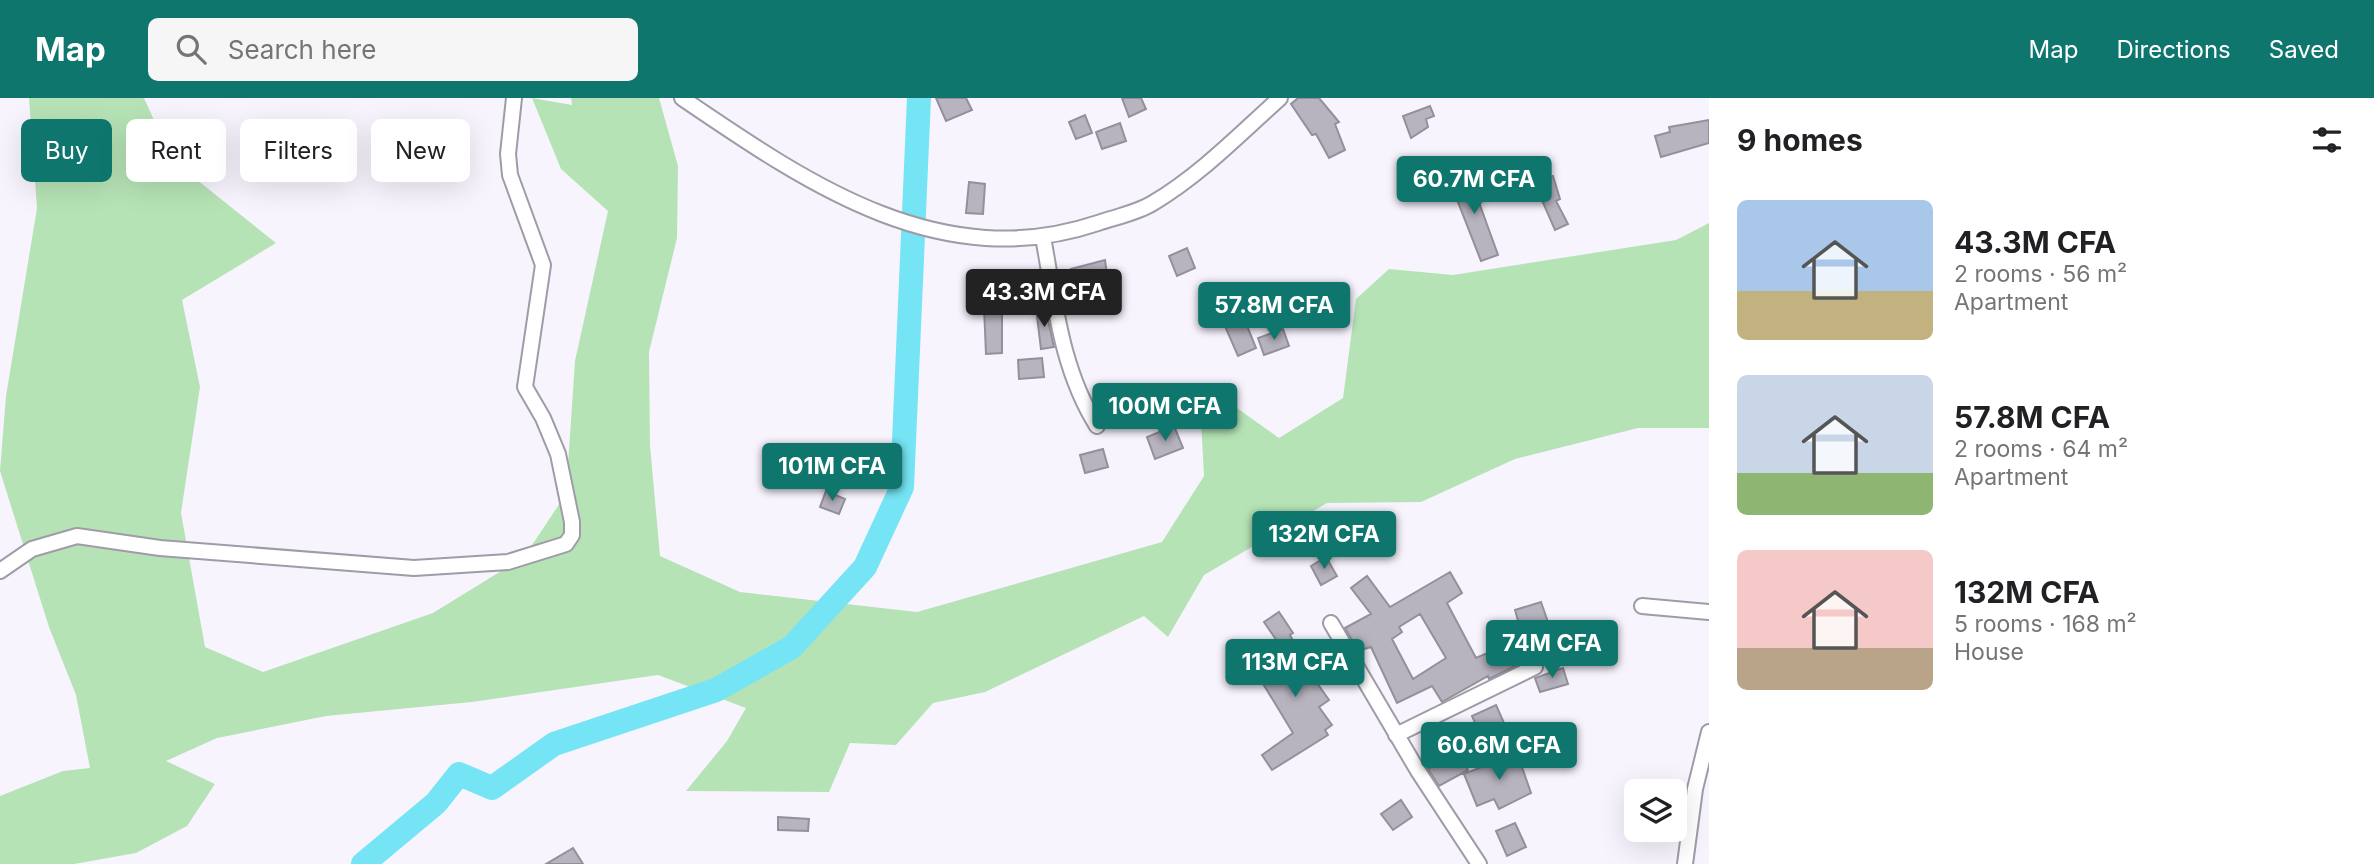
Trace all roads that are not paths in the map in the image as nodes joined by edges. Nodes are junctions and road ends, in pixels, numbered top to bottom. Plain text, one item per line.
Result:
1 (514, 98) edge
2 (682, 98) edge
3 (1280, 98) edge
4 (1043, 237) junction
5 (1097, 426) dead end
6 (0, 571) edge
7 (1642, 606) dead end
8 (1709, 612) edge
9 (1331, 623) dead end
10 (1535, 667) dead end
11 (1709, 732) edge
12 (1396, 735) junction
13 (1479, 864) edge
14 (1685, 864) edge

1 - 6 street
2 - 4 street
3 - 4 street
4 - 5 street
7 - 8 street
9 - 12 street
10 - 12 street
11 - 14 street
12 - 13 street

